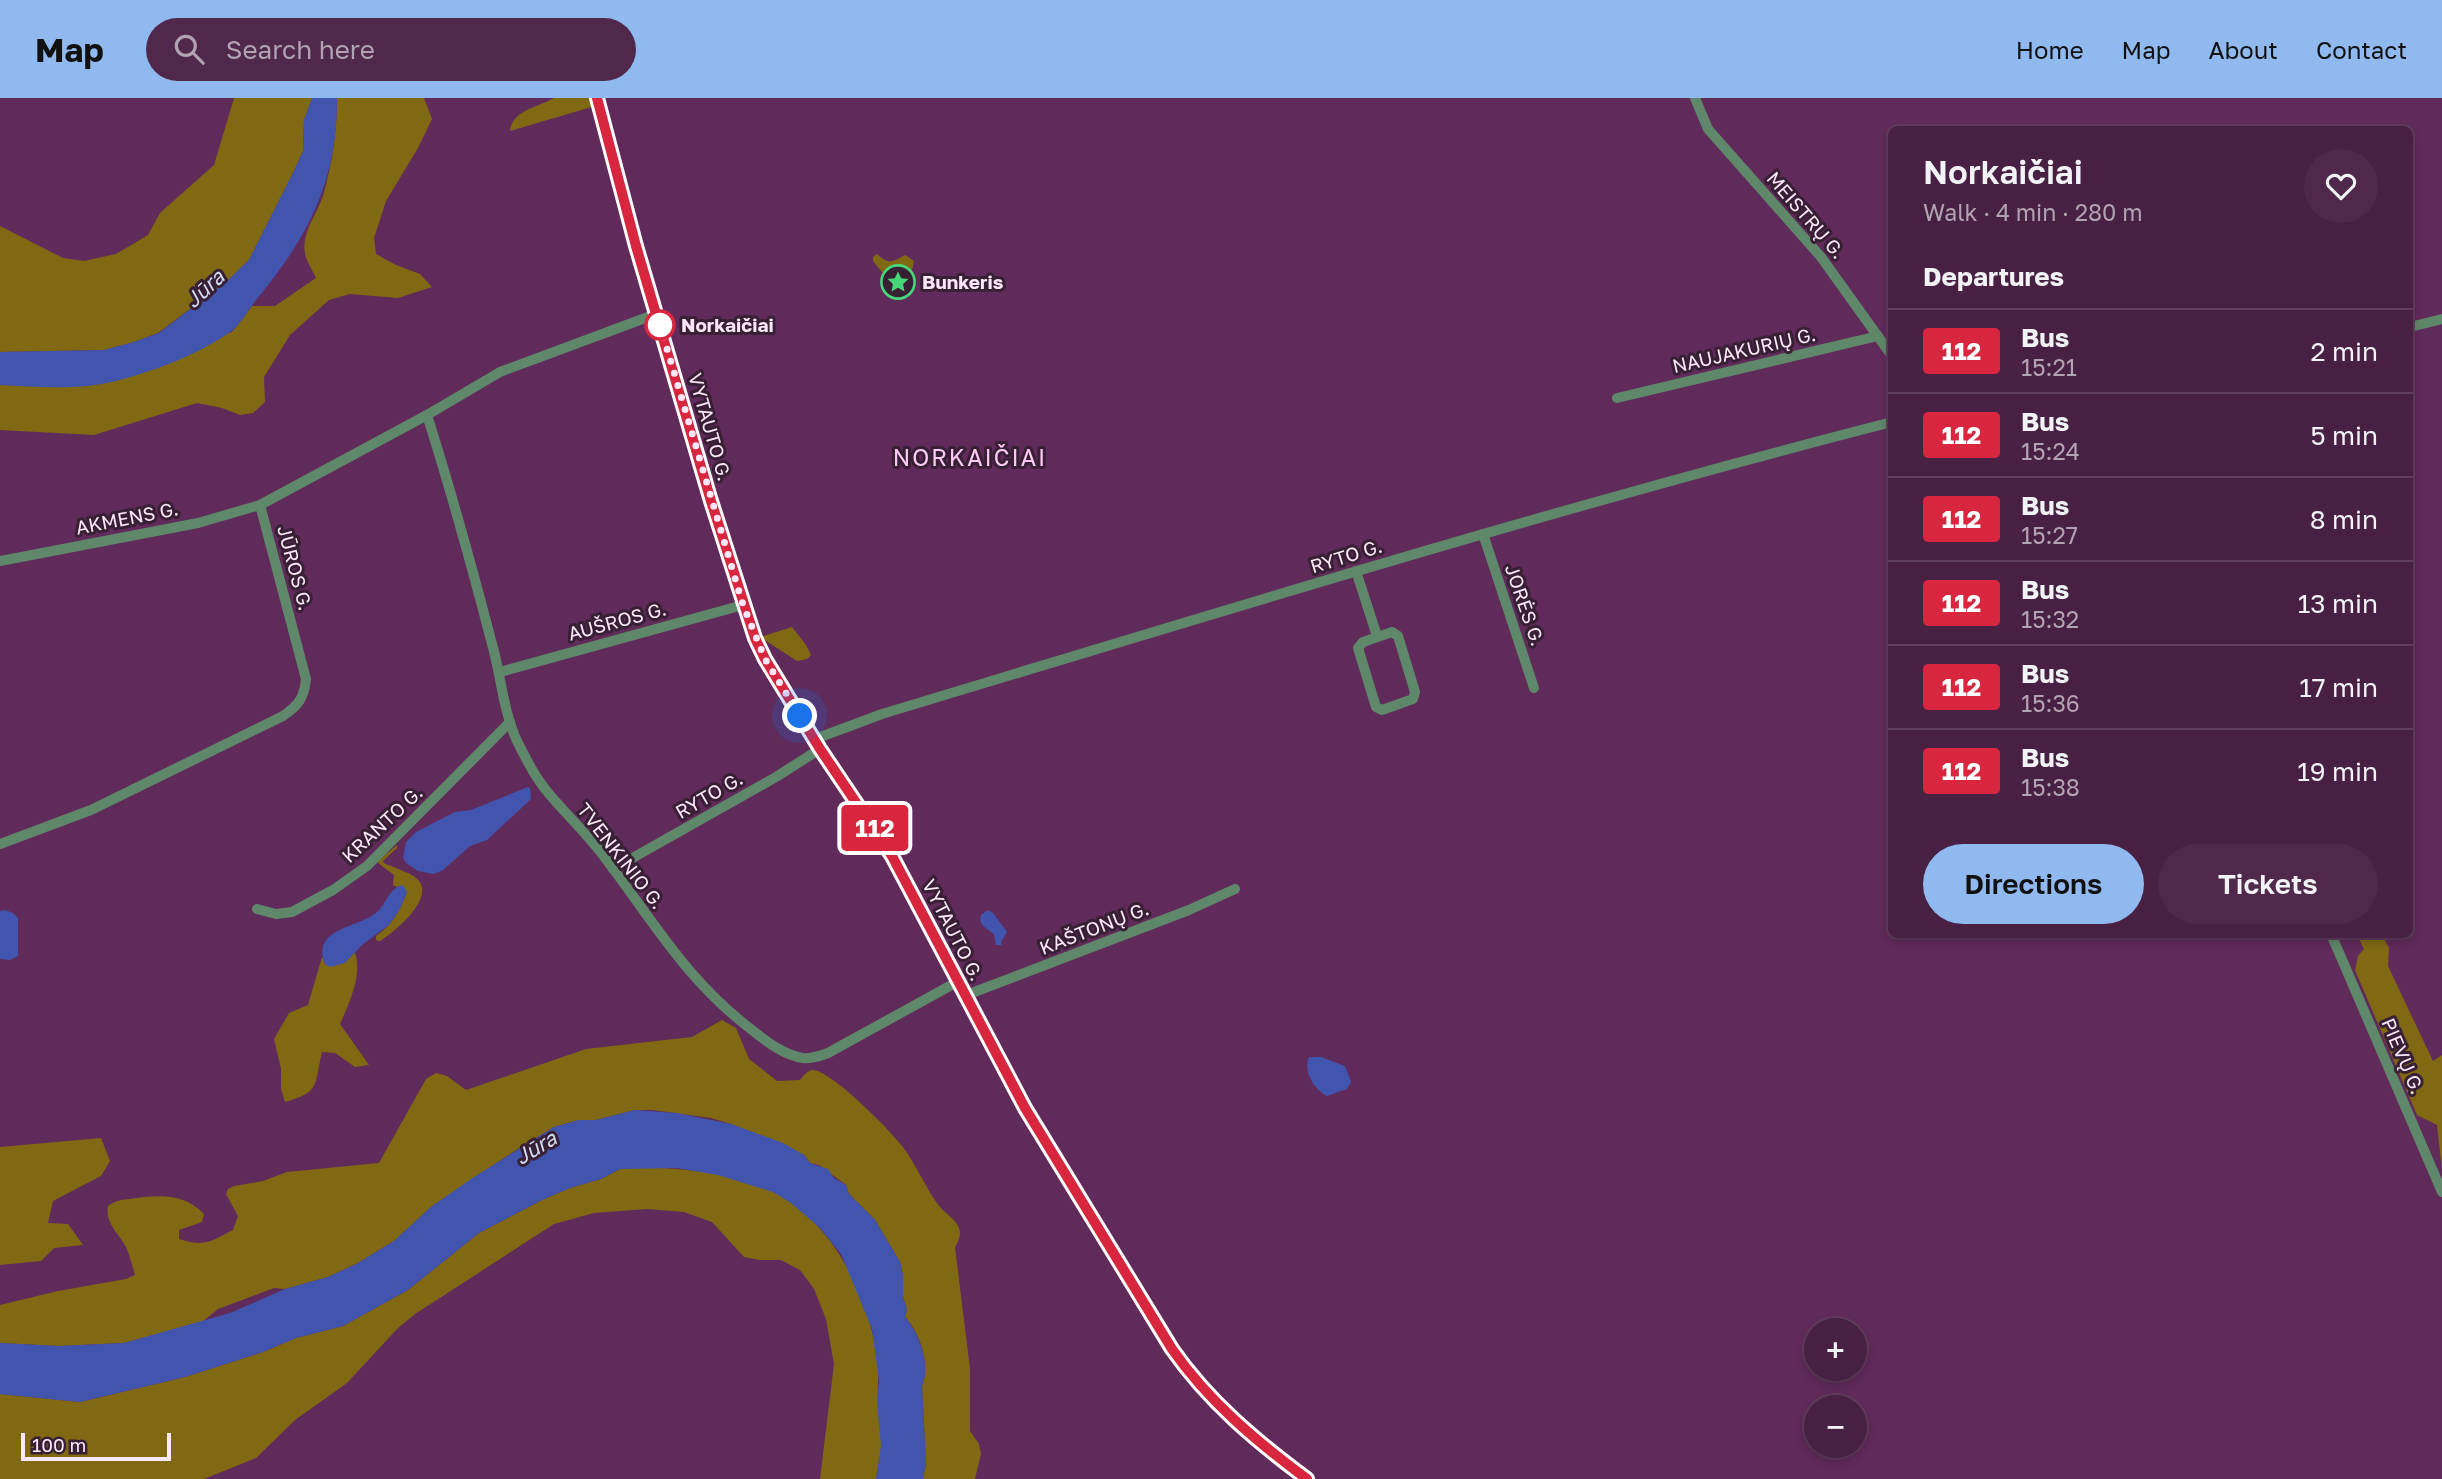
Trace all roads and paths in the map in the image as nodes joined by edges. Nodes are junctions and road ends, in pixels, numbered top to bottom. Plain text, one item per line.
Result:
1 (597, 98) edge
2 (1695, 98) edge
3 (656, 314) junction
4 (2442, 319) edge
5 (2413, 326) edge
6 (1878, 336) junction
7 (1888, 350) edge
8 (1618, 398) dead end
9 (428, 415) junction
10 (1888, 423) edge
11 (260, 505) junction
12 (1483, 534) junction
13 (0, 561) edge
14 (1356, 571) junction
15 (743, 605) junction
16 (1377, 636) junction
17 (500, 672) junction
18 (1534, 688) dead end
19 (510, 722) junction
20 (818, 744) junction
21 (0, 844) edge
22 (613, 869) junction
23 (1236, 889) dead end
24 (257, 909) dead end
25 (2333, 938) edge
26 (957, 982) junction
27 (964, 996) junction
28 (2442, 1192) edge
29 (1307, 1479) edge

1 - 3 main road, VYTAUTO G.
2 - 6 street, MEISTRŲ G.
3 - 9 street, JŪROS G.
3 - 15 main road, VYTAUTO G.
4 - 5 street
6 - 7 street, MEISTRŲ G.
6 - 8 street, NAUJAKURIŲ G.
9 - 11 street, JŪROS G.
9 - 17 street, TVENKINIO G.
10 - 12 street, RYTO G.
11 - 13 street, AKMENS G.
11 - 21 street, JŪROS G.
12 - 14 street, RYTO G.
12 - 18 street, JORĖS G.
14 - 16 street
14 - 20 street, RYTO G.
15 - 17 street, AUŠROS G.
15 - 20 main road, VYTAUTO G.
16 - 16 street
17 - 19 street, TVENKINIO G.
19 - 22 street, TVENKINIO G.
19 - 24 street, KRANTO G.
20 - 22 street, RYTO G.
20 - 26 main road, VYTAUTO G.
22 - 26 street, TVENKINIO G.
23 - 27 street, KAŠTONŲ G.
25 - 28 street, PIEVŲ G.
26 - 27 main road, VYTAUTO G.
27 - 29 main road, VYTAUTO G.

